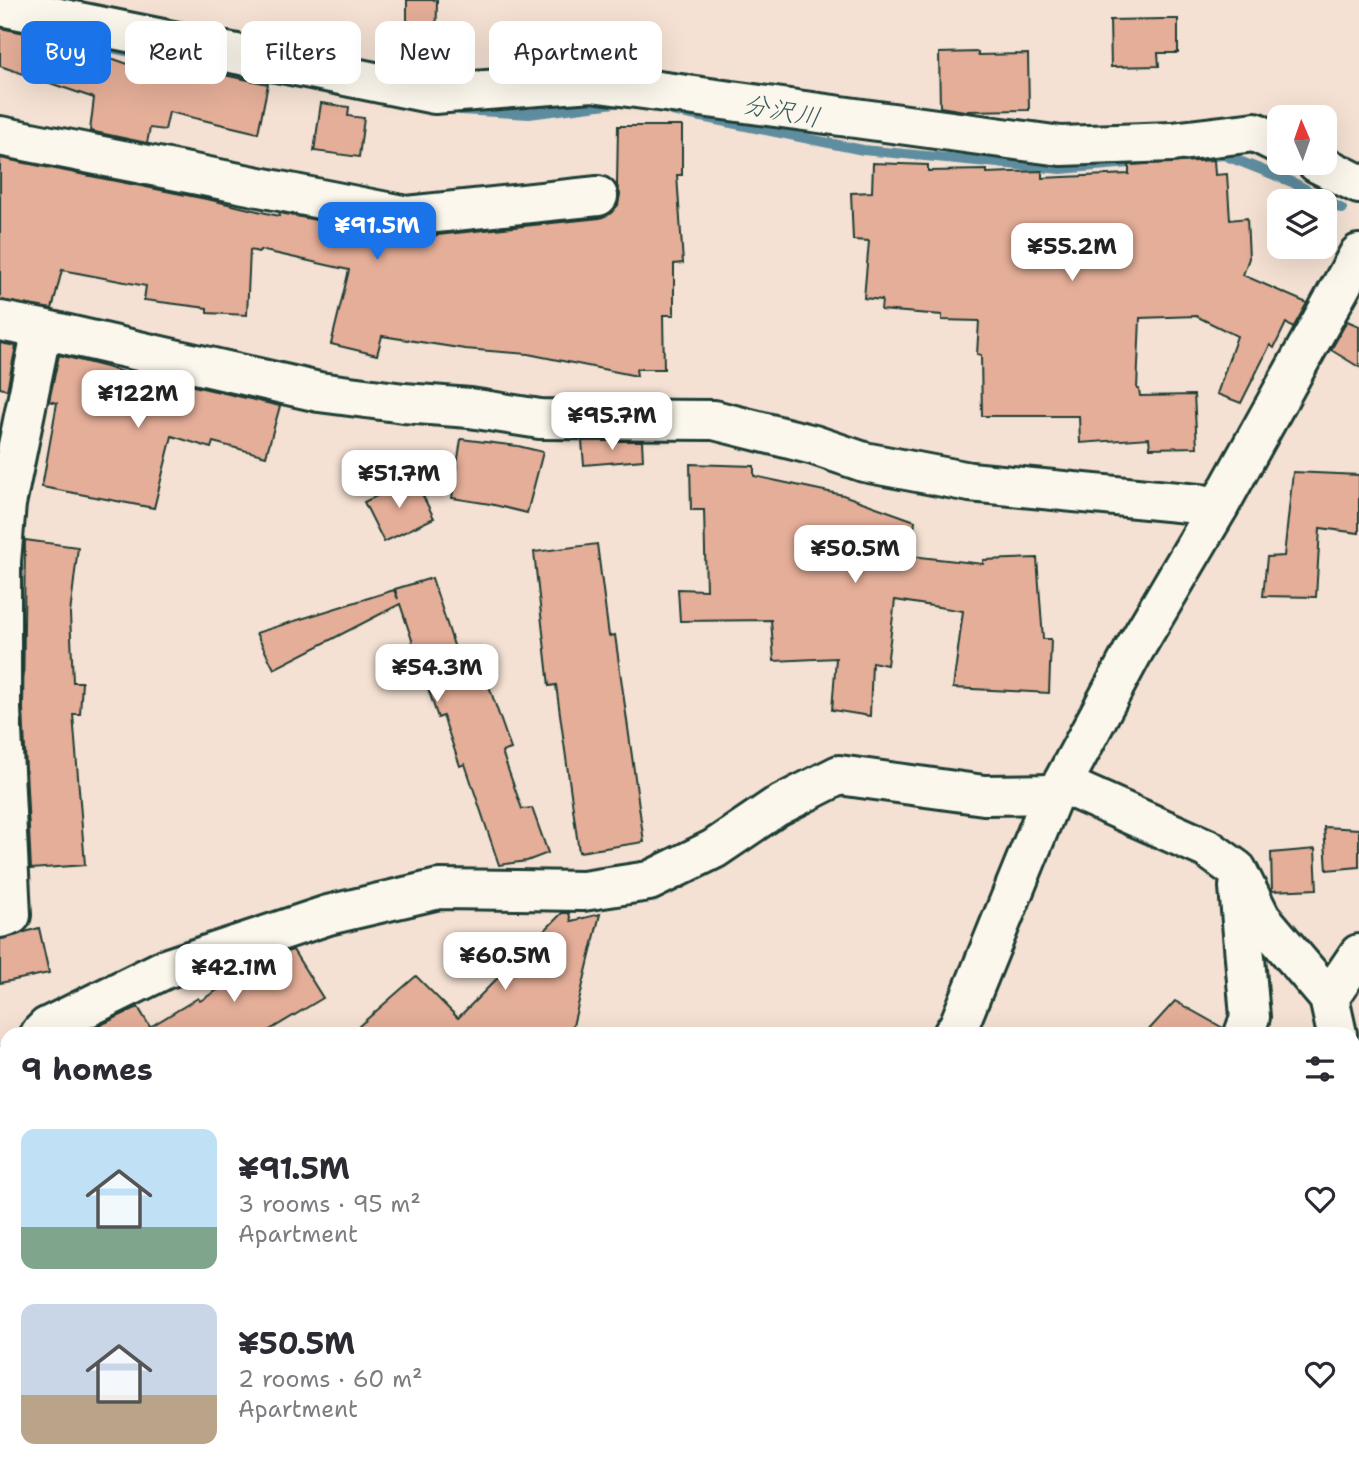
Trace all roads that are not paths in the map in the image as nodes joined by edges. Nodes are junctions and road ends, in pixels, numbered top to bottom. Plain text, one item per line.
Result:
1 (0, 6) edge
2 (0, 136) edge
3 (1267, 138) edge
4 (1337, 173) edge
5 (1359, 184) edge
6 (598, 196) dead end
7 (1359, 254) edge
8 (0, 321) edge
9 (42, 329) junction
10 (3, 504) edge
11 (1219, 506) junction
12 (1058, 789) junction
13 (1237, 870) junction
14 (0, 918) edge
15 (1359, 954) edge
16 (1333, 1016) edge
17 (47, 1027) edge
18 (958, 1027) edge
19 (1246, 1027) edge

1 - 3 street
2 - 6 street
4 - 5 street
7 - 11 street
8 - 9 street
9 - 10 street
9 - 11 street
10 - 14 street
11 - 12 street
12 - 13 street
12 - 17 street
12 - 18 street
13 - 16 street
13 - 19 street
15 - 16 street

